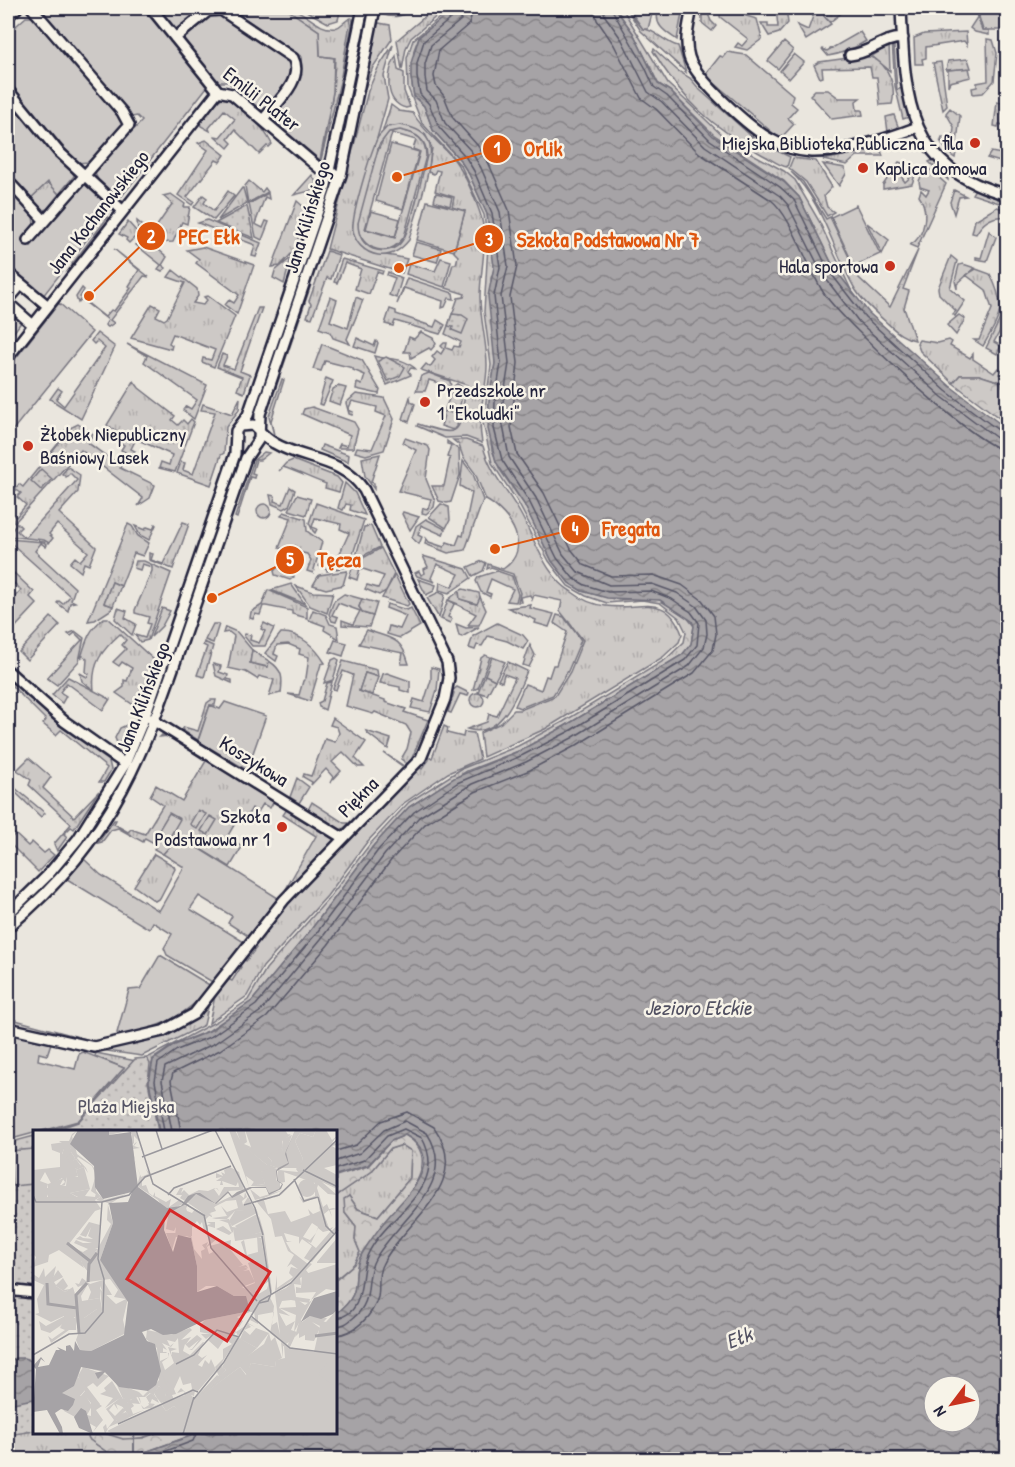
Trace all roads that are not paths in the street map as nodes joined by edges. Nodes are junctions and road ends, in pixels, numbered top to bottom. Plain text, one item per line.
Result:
1 (17, 8) edge
2 (32, 8) edge
3 (151, 8) edge
4 (363, 8) edge
5 (375, 8) edge
6 (692, 8) edge
7 (902, 8) edge
8 (8, 16) edge
9 (175, 38) junction
10 (903, 38) junction
11 (850, 55) dead end
12 (8, 90) edge
13 (218, 91) junction
14 (263, 120) junction
15 (918, 127) junction
16 (330, 172) junction
17 (340, 175) junction
18 (82, 176) junction
19 (8, 181) edge
20 (1008, 195) edge
21 (123, 211) junction
22 (44, 220) junction
23 (28, 240) dead end
24 (8, 273) edge
25 (21, 285) junction
26 (8, 301) edge
27 (48, 306) junction
28 (33, 325) junction
29 (8, 357) edge
30 (238, 428) junction
31 (259, 433) junction
32 (236, 438) junction
33 (276, 445) junction
34 (253, 446) junction
35 (8, 671) edge
36 (145, 716) junction
37 (155, 722) junction
38 (124, 764) junction
39 (343, 837) junction
40 (8, 914) edge
41 (8, 927) edge
42 (8, 1028) edge
43 (8, 1290) edge
44 (33, 1293) edge

1 - 8 street
2 - 18 street
3 - 9 street, Emilii Plater
4 - 16 street, Jana Kilińskiego
5 - 17 street, Jana Kilińskiego
6 - 15 street
7 - 10 street
9 - 13 street, Emilii Plater
9 - 14 street
10 - 11 street
10 - 15 street
12 - 18 street
13 - 14 street, Emilii Plater
13 - 21 street, Jana Kochanowskiego
14 - 16 street, Emilii Plater
15 - 20 street
16 - 17 street, Emilii Plater
16 - 30 street, Jana Kilińskiego
17 - 31 street, Jana Kilińskiego
18 - 21 street
18 - 22 street
19 - 22 street
21 - 27 street, Jana Kochanowskiego
22 - 23 street
24 - 25 street
25 - 26 street
25 - 27 street
26 - 28 street
27 - 28 street, Jana Kochanowskiego
28 - 29 street, Jana Kochanowskiego
30 - 31 street
30 - 32 street
31 - 33 street, Piękna
31 - 34 street
32 - 34 street
32 - 36 street, Jana Kilińskiego
33 - 34 street, Piękna
33 - 39 street, Piękna
34 - 37 street, Jana Kilińskiego
35 - 38 street
36 - 37 street, Koszykowa
36 - 38 street, Jana Kilińskiego
37 - 39 street, Koszykowa
37 - 41 street, Jana Kilińskiego
38 - 40 street, Jana Kilińskiego
39 - 42 street, Piękna
43 - 44 street

